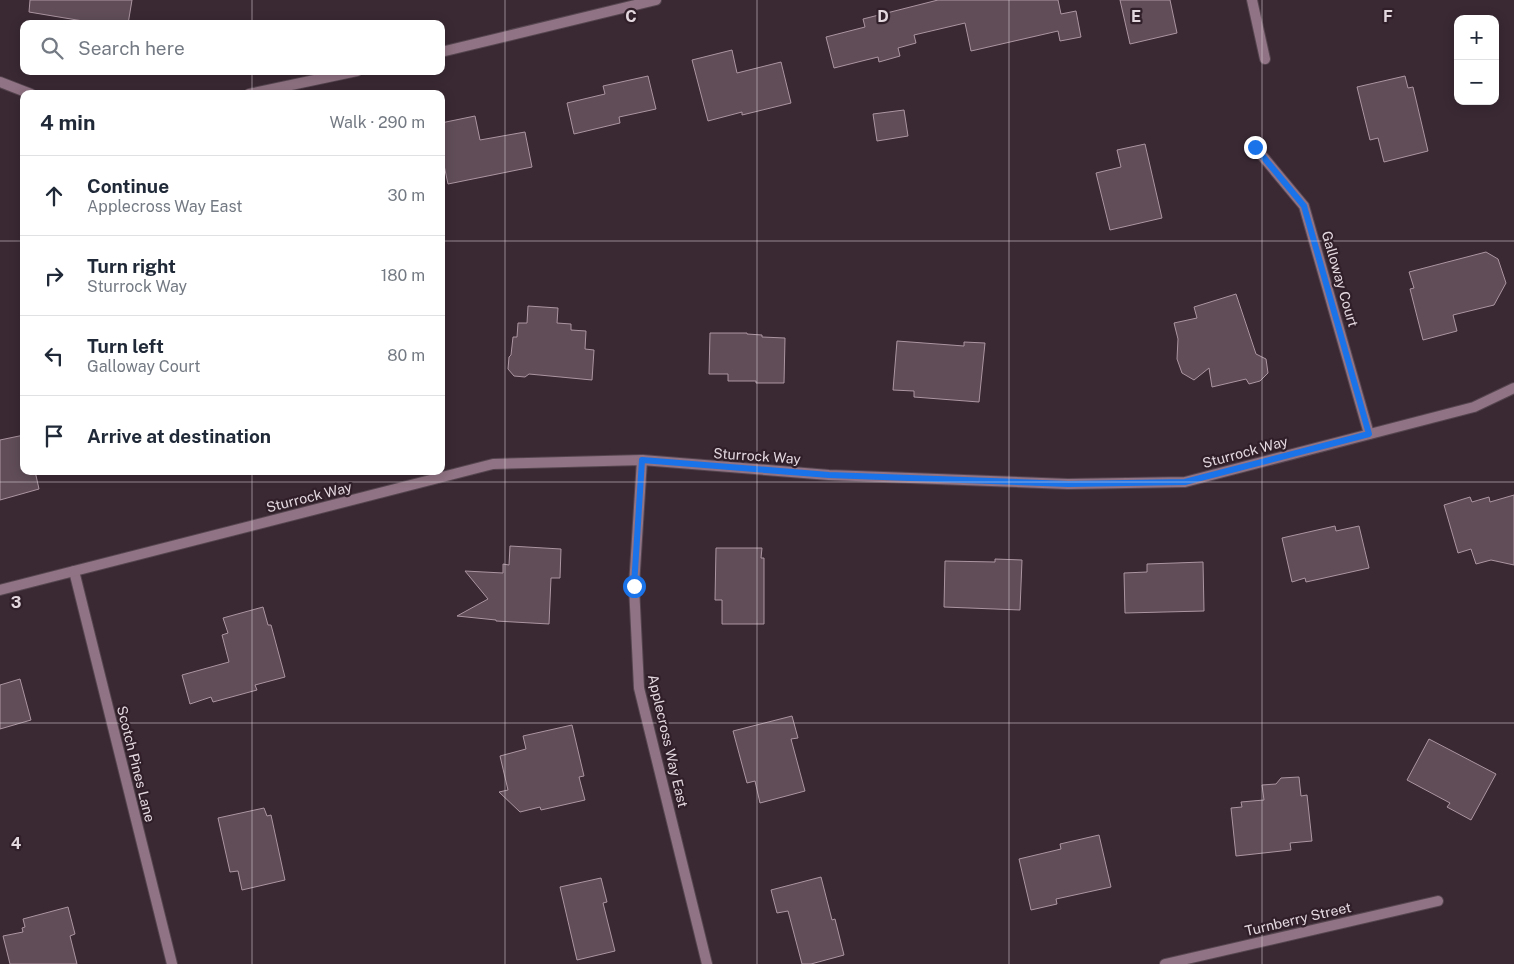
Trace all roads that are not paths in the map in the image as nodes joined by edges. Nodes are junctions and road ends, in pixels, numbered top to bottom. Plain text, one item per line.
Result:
1 (656, 0) edge
2 (1252, 0) edge
3 (445, 51) edge
4 (1265, 59) dead end
5 (337, 75) edge
6 (0, 82) edge
7 (21, 90) edge
8 (268, 90) edge
9 (1255, 147) dead end
10 (1514, 388) edge
11 (1369, 434) junction
12 (642, 460) junction
13 (74, 571) junction
14 (0, 590) edge
15 (1438, 901) dead end
16 (172, 964) edge
17 (707, 964) edge
18 (1165, 964) edge

1 - 3 street
2 - 4 street
5 - 8 street
6 - 7 street
9 - 11 street, Galloway Court
10 - 11 street, Sturrock Way
11 - 12 street, Sturrock Way
12 - 13 street, Sturrock Way
12 - 17 street, Applecross Way East
13 - 14 street, Sturrock Way
13 - 16 street, Scotch Pines Lane
15 - 18 street, Turnberry Street

